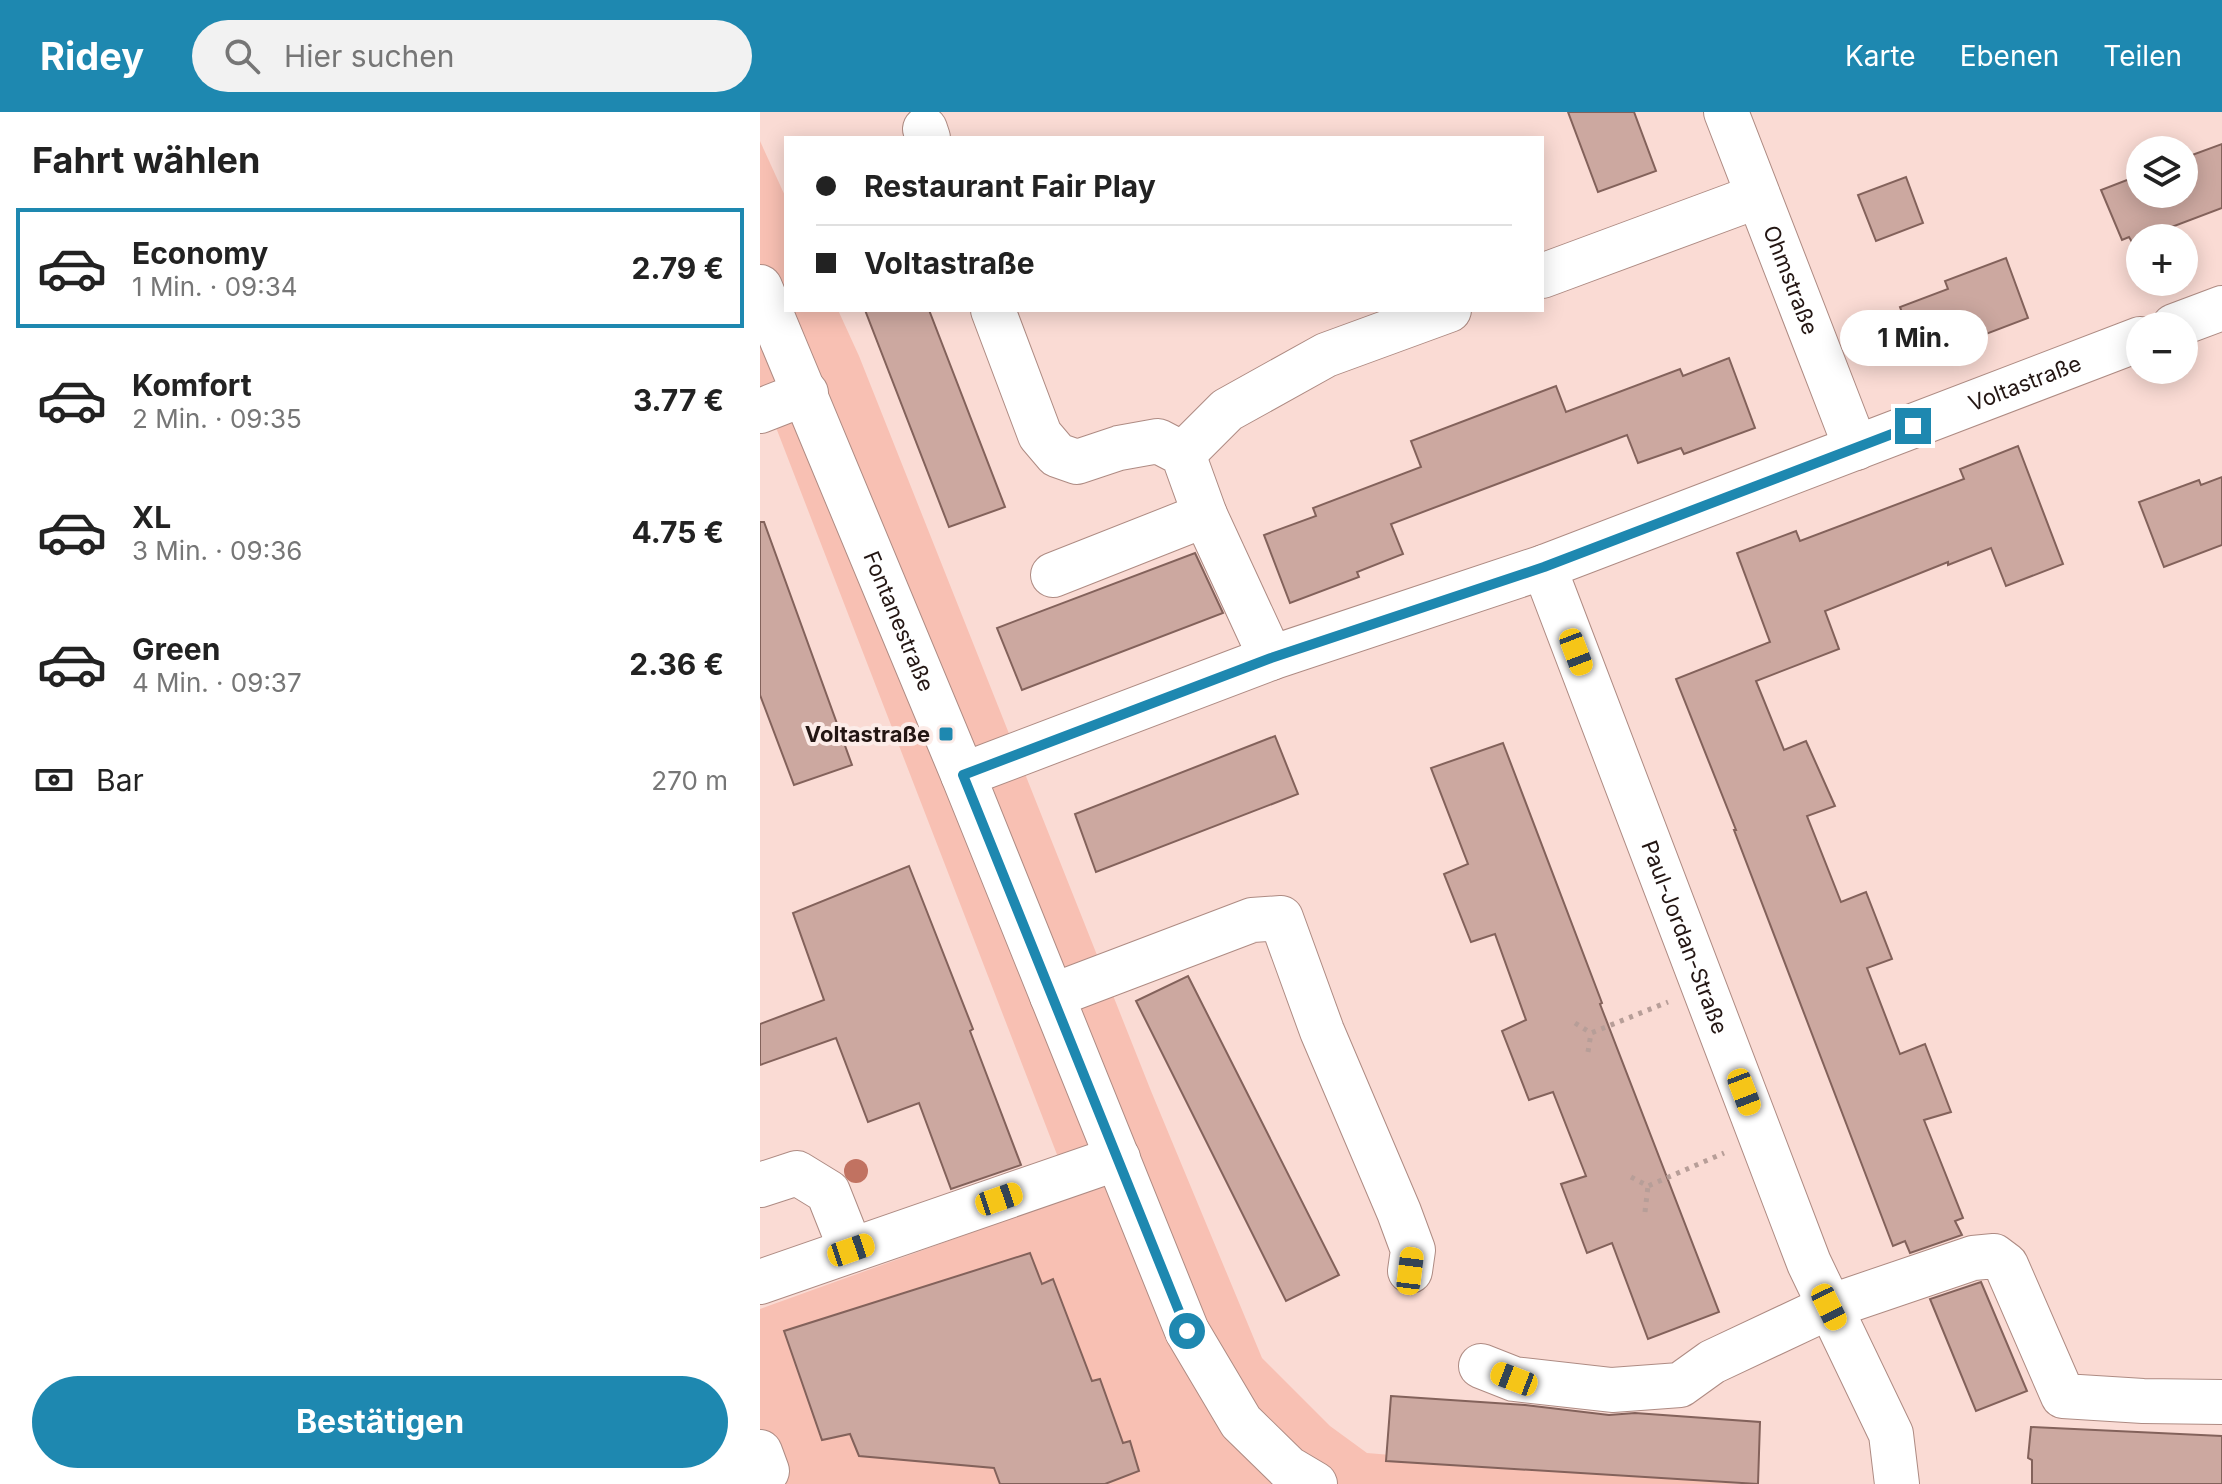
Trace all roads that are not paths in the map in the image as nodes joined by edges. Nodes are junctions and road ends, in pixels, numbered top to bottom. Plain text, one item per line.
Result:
1 (1726, 112) edge
2 (1758, 196) junction
3 (1544, 275) edge
4 (760, 287) edge
5 (2222, 308) edge
6 (994, 312) edge
7 (1444, 312) edge
8 (2198, 317) edge
9 (2126, 344) edge
10 (806, 393) junction
11 (760, 411) edge
12 (1856, 448) junction
13 (1183, 454) junction
14 (1205, 515) junction
15 (1544, 567) junction
16 (1053, 575) dead end
17 (1271, 658) junction
18 (963, 775) junction
19 (1052, 996) junction
20 (1118, 1158) junction
21 (760, 1185) edge
22 (851, 1250) junction
23 (1410, 1271) dead end
24 (760, 1282) edge
25 (1829, 1307) junction
26 (1481, 1366) dead end
27 (2222, 1402) edge
28 (1302, 1476) edge
29 (1897, 1484) edge

1 - 2 street, Ohmstraße
2 - 3 street
2 - 12 street, Ohmstraße
4 - 10 street, Fontanestraße
5 - 8 street
6 - 13 street
7 - 13 street
9 - 12 street, Voltastraße
10 - 11 street
10 - 18 street, Fontanestraße
12 - 15 street, Voltastraße
13 - 14 street
14 - 16 street
14 - 17 street
15 - 17 street, Voltastraße
15 - 25 street, Paul-Jordan-Straße
17 - 18 street, Voltastraße
18 - 19 street, Fontanestraße
19 - 20 street, Fontanestraße
19 - 23 street
20 - 22 street
20 - 28 street, Fontanestraße
21 - 22 street
22 - 24 street
25 - 26 street
25 - 27 street
25 - 29 street, Paul-Jordan-Straße

